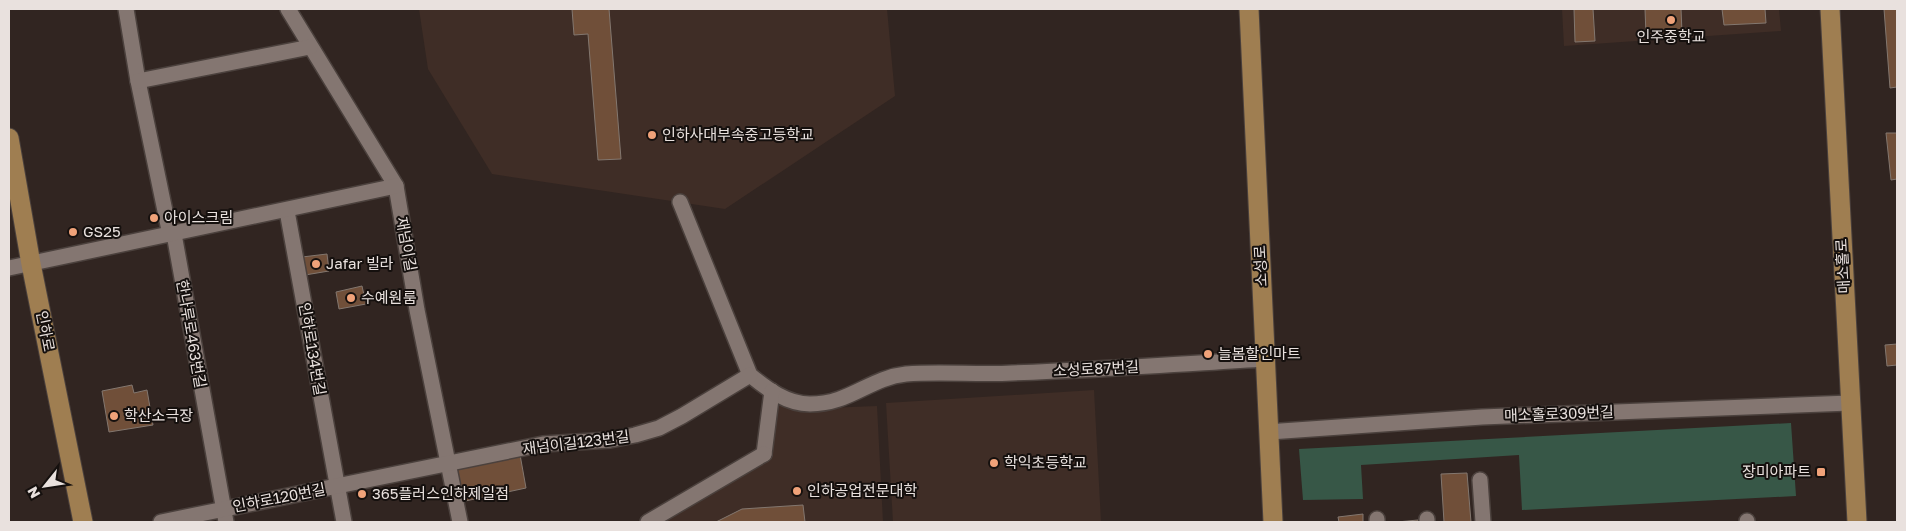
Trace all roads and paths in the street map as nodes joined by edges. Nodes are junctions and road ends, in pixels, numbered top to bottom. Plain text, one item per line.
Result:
1 (126, 9) edge
2 (288, 9) edge
3 (1249, 9) edge
4 (1830, 9) edge
5 (310, 47) junction
6 (138, 81) junction
7 (9, 138) edge
8 (396, 186) junction
9 (680, 202) dead end
10 (287, 211) junction
11 (172, 235) junction
12 (31, 264) junction
13 (9, 268) edge
14 (1265, 359) junction
15 (750, 375) junction
16 (772, 391) junction
17 (1850, 403) junction
18 (1268, 432) junction
19 (448, 464) junction
20 (1480, 480) dead end
21 (338, 486) junction
22 (224, 516) edge
23 (83, 522) edge
24 (161, 522) edge
25 (344, 522) edge
26 (460, 522) edge
27 (648, 522) edge
28 (1274, 522) edge
29 (1483, 522) edge
30 (1857, 522) edge

1 - 6 street, 한나루로463번길
2 - 5 street, 재넘이길
3 - 14 main road, 소성로
4 - 17 main road, 매소홀로
5 - 6 street
5 - 8 street, 재넘이길
6 - 11 street, 한나루로463번길
7 - 12 main road, 인하로
8 - 10 street
8 - 19 street, 재넘이길
9 - 15 street
10 - 11 street
10 - 21 street, 인하로134번길
11 - 12 street
11 - 22 street, 한나루로463번길
12 - 13 street
12 - 23 main road, 인하로
14 - 16 street, 소성로87번길
14 - 18 main road, 소성로
15 - 16 street
15 - 19 street, 재넘이길123번길
16 - 27 street
17 - 18 street, 매소홀로309번길
17 - 30 main road, 매소홀로
18 - 28 main road, 소성로
19 - 21 street, 인하로120번길
19 - 26 street, 재넘이길
20 - 29 street
21 - 22 street, 인하로120번길
21 - 25 street, 인하로120번길
22 - 24 street, 인하로120번길

